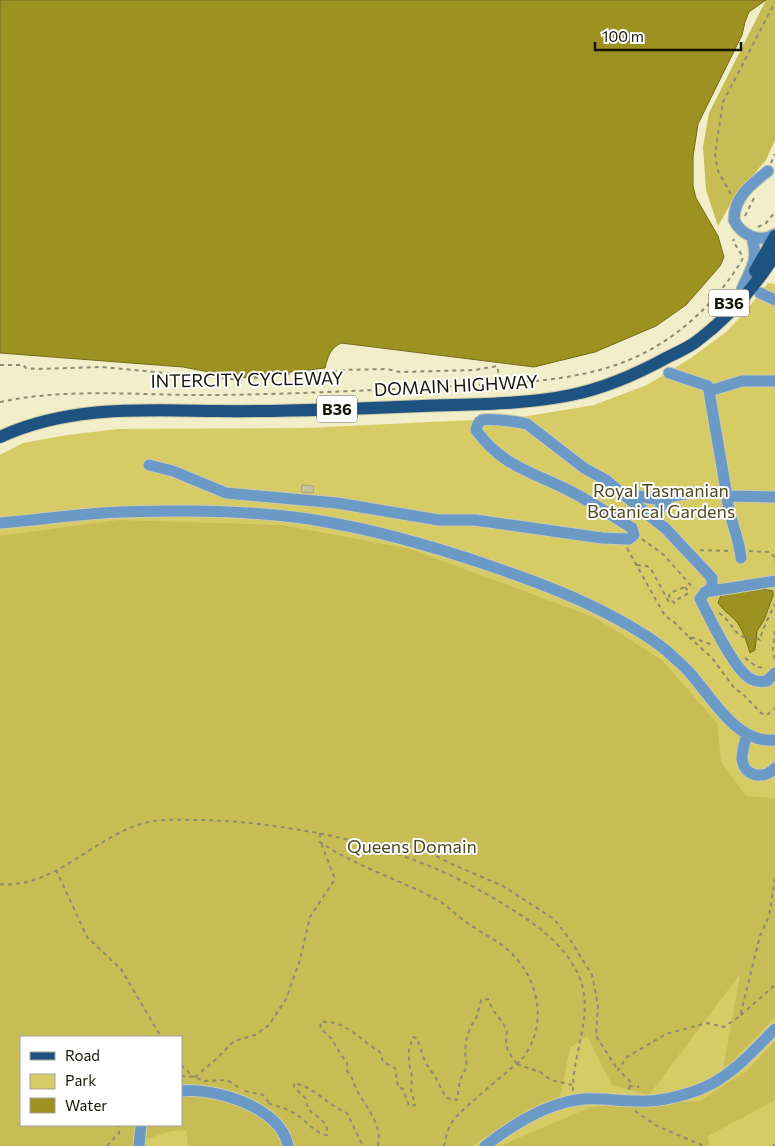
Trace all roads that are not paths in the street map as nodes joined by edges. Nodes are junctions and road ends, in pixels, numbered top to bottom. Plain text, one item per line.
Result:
1 (768, 171) dead end
2 (754, 233) junction
3 (775, 235) edge
4 (775, 255) edge
5 (742, 289) junction
6 (760, 293) dead end
7 (775, 300) edge
8 (669, 357) junction
9 (669, 373) dead end
10 (775, 382) edge
11 (709, 391) junction
12 (0, 437) edge
13 (149, 465) dead end
14 (619, 491) junction
15 (727, 494) junction
16 (672, 496) junction
17 (775, 497) edge
18 (657, 522) junction
19 (0, 523) edge
20 (740, 554) road end
21 (775, 581) edge
22 (703, 596) junction
23 (772, 670) edge
24 (747, 734) junction
25 (775, 740) edge
26 (775, 768) edge
27 (775, 1029) edge
28 (183, 1090) edge
29 (141, 1126) edge
30 (140, 1146) edge
31 (288, 1146) edge
32 (485, 1146) edge

1 - 2 street
2 - 3 street
2 - 5 street
3 - 5 main road, DOMAIN HIGHWAY / B36
4 - 8 main road, DOMAIN HIGHWAY / B36
5 - 8 main road, DOMAIN HIGHWAY / B36
6 - 7 street
8 - 12 main road, DOMAIN HIGHWAY / B36
9 - 11 street
10 - 11 street
11 - 15 street
13 - 14 street
14 - 16 street
14 - 18 street
15 - 16 street
15 - 17 street
15 - 20 street
16 - 18 street
18 - 22 street
19 - 24 street
21 - 22 street
22 - 23 street
24 - 25 street
24 - 26 street
27 - 32 street
28 - 31 street
29 - 30 street

